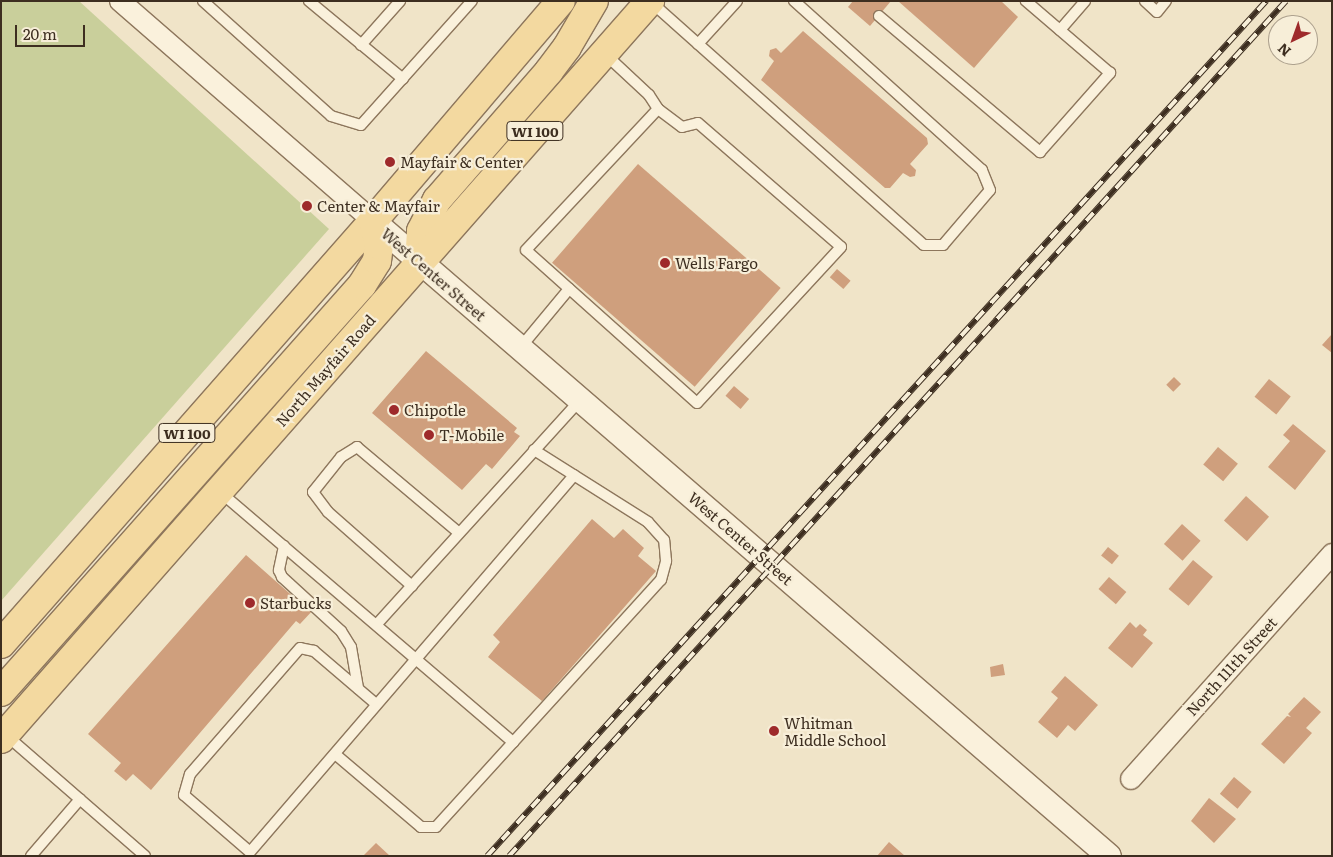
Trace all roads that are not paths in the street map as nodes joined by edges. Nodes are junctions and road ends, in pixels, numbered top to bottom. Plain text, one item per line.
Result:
1 (120, 1) edge
2 (203, 1) edge
3 (309, 1) edge
4 (400, 1) edge
5 (472, 1) edge
6 (561, 1) edge
7 (594, 1) edge
8 (625, 1) edge
9 (650, 1) edge
10 (737, 1) edge
11 (794, 1) edge
12 (1026, 1) edge
13 (1085, 1) edge
14 (1146, 1) edge
15 (1166, 1) edge
16 (879, 16) dead end
17 (1060, 30) junction
18 (698, 44) junction
19 (361, 45) junction
20 (604, 53) junction
21 (402, 79) junction
22 (573, 88) junction
23 (658, 108) junction
24 (373, 221) junction
25 (419, 262) junction
26 (569, 289) junction
27 (520, 348) junction
28 (580, 400) junction
29 (534, 450) junction
30 (574, 476) junction
31 (218, 491) junction
32 (459, 533) junction
33 (284, 546) junction
34 (1332, 554) edge
35 (412, 586) junction
36 (377, 624) junction
37 (1, 644) edge
38 (414, 658) junction
39 (358, 688) junction
40 (1, 692) edge
41 (376, 704) junction
42 (3, 737) edge
43 (513, 742) junction
44 (335, 754) junction
45 (1131, 779) dead end
46 (80, 799) junction
47 (31, 856) edge
48 (145, 856) edge
49 (1109, 856) edge

1 - 24 street
2 - 21 lane
3 - 19 lane
4 - 19 lane
5 - 21 lane
6 - 24 main road, WI 100
7 - 25 main road
8 - 22 main road
9 - 18 lane
9 - 20 main road, North Mayfair Road / WI 100
10 - 18 lane
11 - 18 lane
12 - 17 lane
13 - 17 lane
14 - 15 lane
16 - 17 lane
19 - 21 lane
20 - 22 main road, North Mayfair Road / WI 100
20 - 23 lane
22 - 25 main road, North Mayfair Road / WI 100
23 - 26 lane
23 - 26 lane
24 - 25 street, West Center Street
24 - 37 main road, WI 100
24 - 40 main road
25 - 27 street, West Center Street
25 - 31 main road, North Mayfair Road / WI 100
26 - 27 lane
27 - 28 street, West Center Street
28 - 29 lane
28 - 49 street, West Center Street
29 - 30 lane
29 - 32 lane
30 - 38 lane
30 - 43 lane
31 - 33 lane
31 - 42 main road, North Mayfair Road / WI 100
32 - 35 lane
32 - 35 lane
33 - 36 lane
33 - 39 lane
34 - 45 street, North 111th Street
35 - 36 lane
36 - 38 lane
38 - 41 lane
38 - 43 lane
39 - 41 lane
39 - 44 lane
41 - 44 lane
42 - 46 lane
43 - 44 lane
46 - 47 lane
46 - 48 lane

